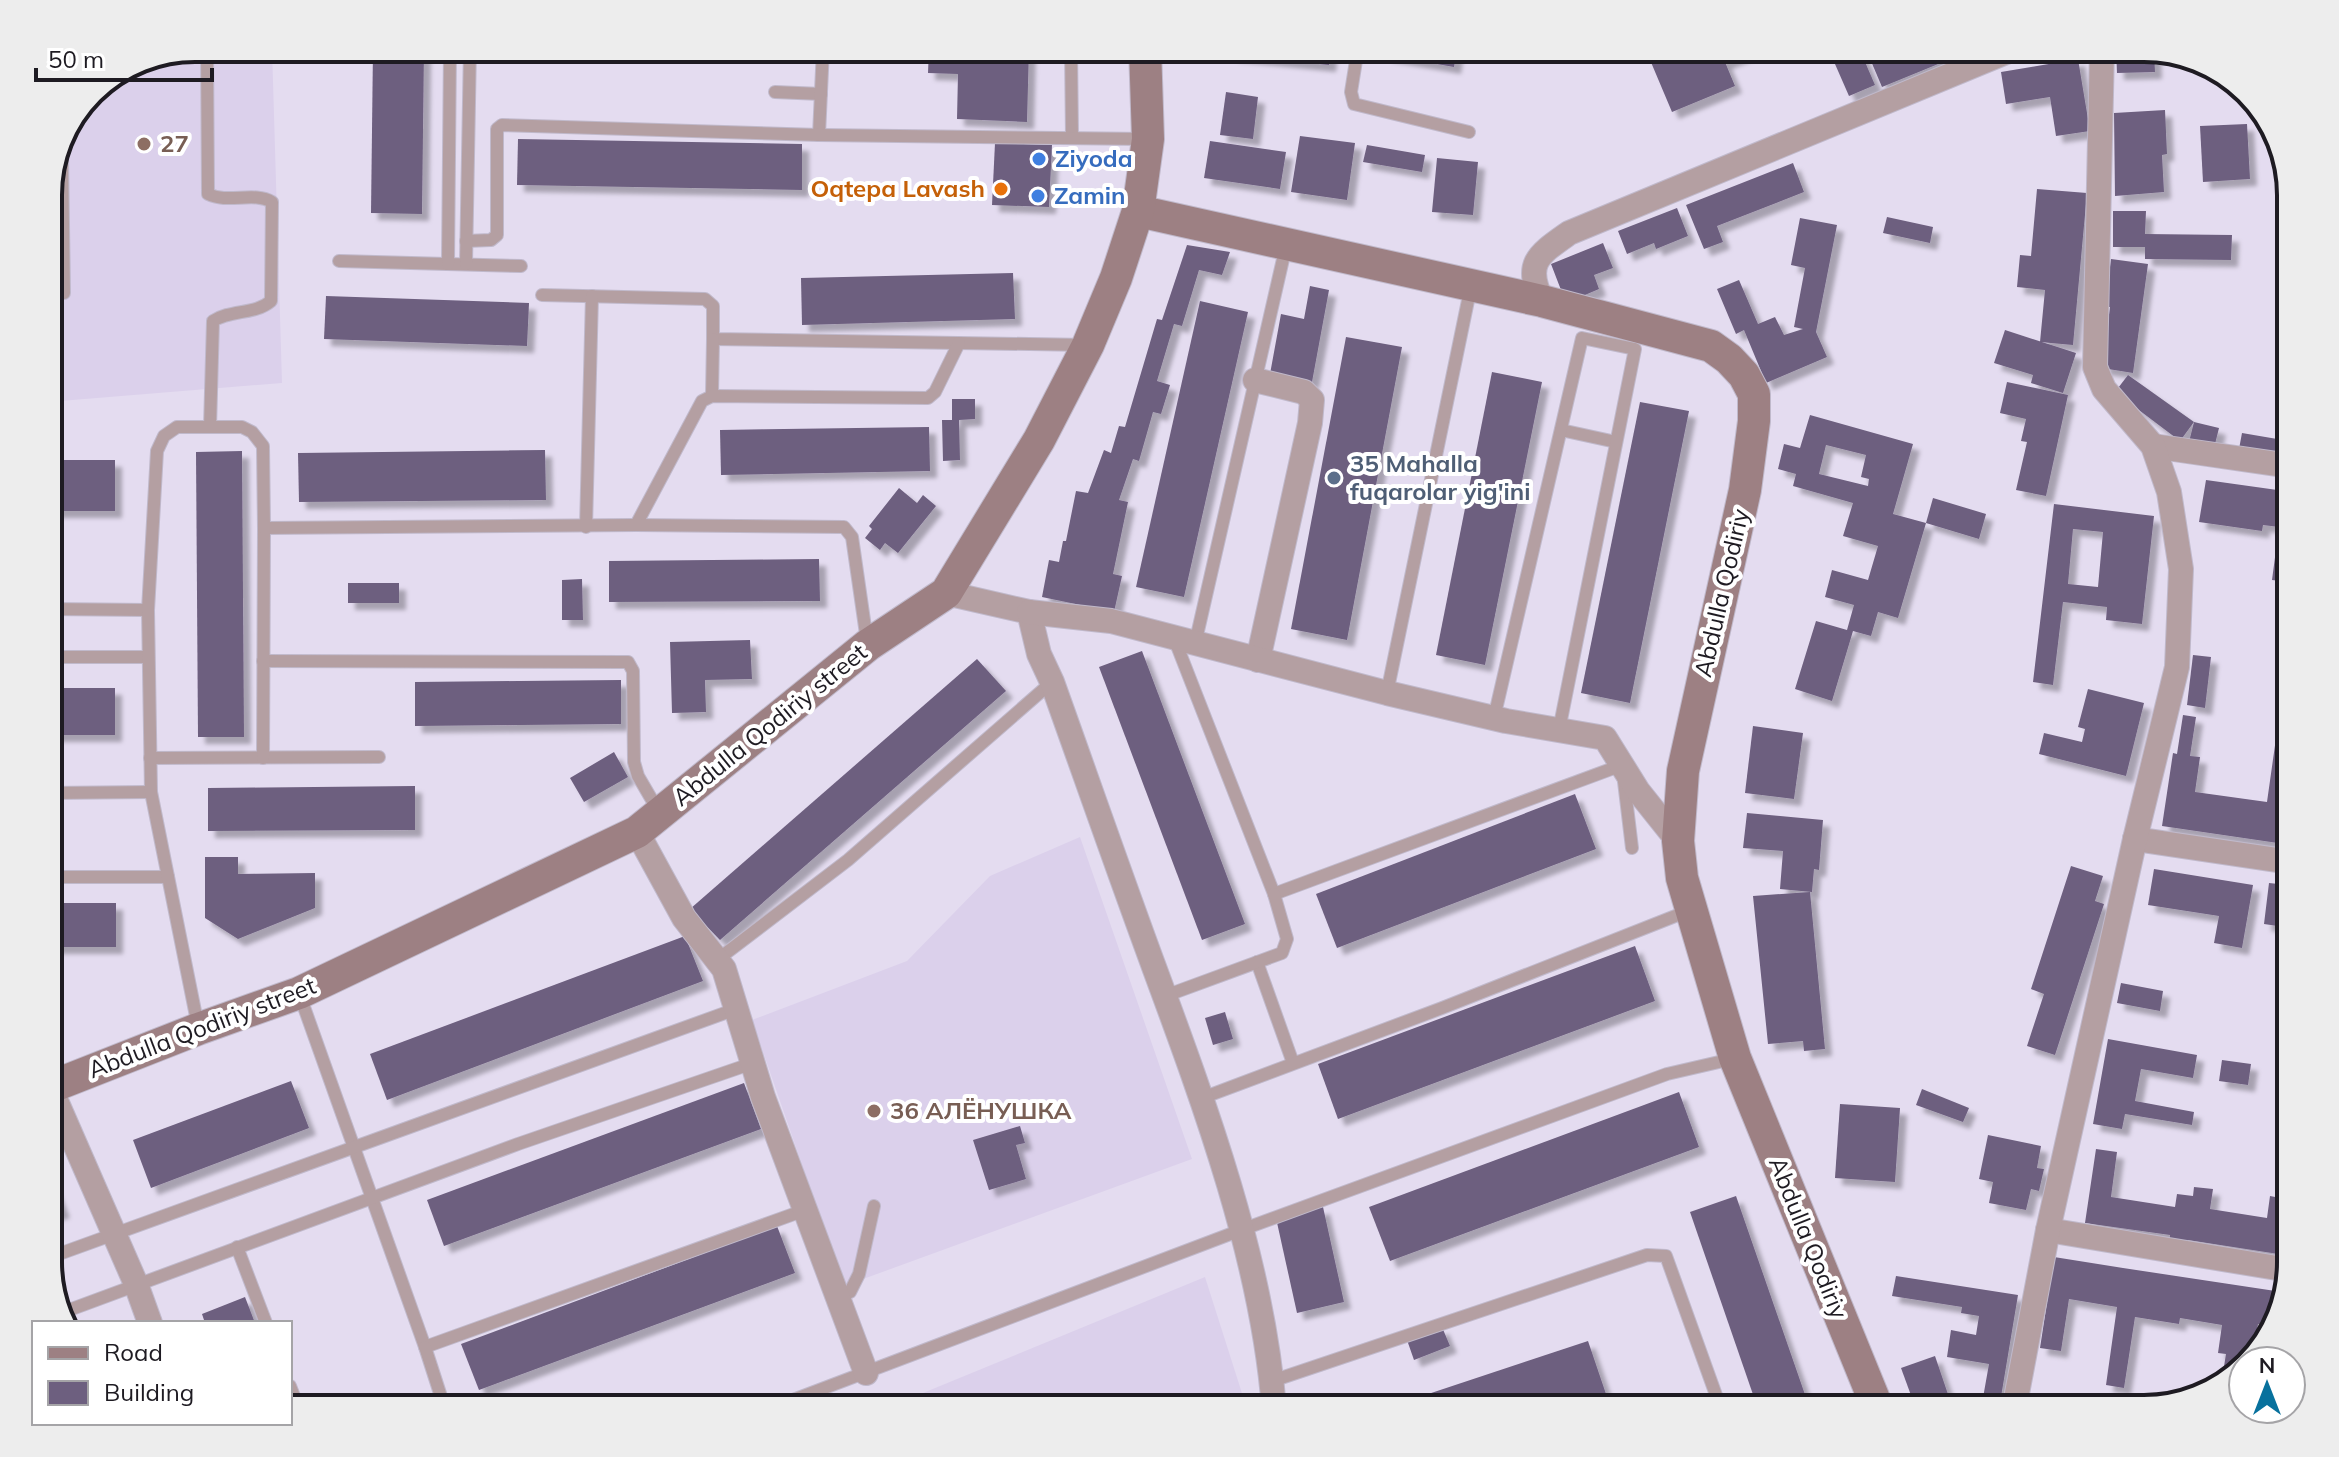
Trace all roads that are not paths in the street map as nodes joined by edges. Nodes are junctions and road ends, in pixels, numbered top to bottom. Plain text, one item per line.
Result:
1 (207, 62) edge
2 (450, 62) edge
3 (470, 62) edge
4 (822, 62) edge
5 (1071, 62) edge
6 (1145, 62) edge
7 (1356, 62) edge
8 (1982, 62) edge
9 (2102, 62) edge
10 (775, 92) dead end
11 (821, 94) junction
12 (1469, 132) dead end
13 (819, 135) junction
14 (1072, 138) junction
15 (1148, 139) junction
16 (62, 185) edge
17 (1138, 211) junction
18 (466, 241) junction
19 (1286, 246) junction
20 (339, 261) dead end
21 (448, 264) junction
22 (466, 264) junction
23 (521, 266) dead end
24 (1471, 286) junction
25 (64, 293) dead end
26 (542, 295) dead end
27 (592, 296) junction
28 (1542, 301) junction
29 (1610, 332) junction
30 (713, 339) junction
31 (959, 343) junction
32 (1088, 345) junction
33 (1255, 380) junction
34 (712, 396) junction
35 (210, 427) junction
36 (1561, 430) junction
37 (1616, 442) junction
38 (2153, 446) junction
39 (2277, 464) edge
40 (636, 525) junction
41 (586, 527) junction
42 (264, 528) junction
43 (946, 593) junction
44 (62, 609) edge
45 (148, 610) junction
46 (1029, 612) junction
47 (1185, 641) junction
48 (868, 645) junction
49 (62, 657) edge
50 (148, 657) junction
51 (1258, 660) junction
52 (263, 661) junction
53 (1052, 682) junction
54 (1387, 693) junction
55 (1494, 718) junction
56 (1559, 730) junction
57 (379, 757) dead end
58 (150, 758) junction
59 (263, 758) junction
60 (1622, 765) junction
61 (151, 792) junction
62 (62, 793) edge
63 (649, 823) junction
64 (2135, 839) junction
65 (1678, 841) junction
66 (1632, 848) dead end
67 (2277, 860) edge
68 (62, 877) edge
69 (168, 877) junction
70 (1274, 894) junction
71 (1690, 910) junction
72 (717, 960) junction
73 (1257, 962) junction
74 (299, 993) junction
75 (1165, 996) junction
76 (736, 1009) junction
77 (198, 1029) junction
78 (1735, 1058) junction
79 (753, 1063) junction
80 (1293, 1063) junction
81 (62, 1082) edge
82 (1202, 1098) junction
83 (62, 1116) edge
84 (354, 1145) junction
85 (373, 1198) junction
86 (874, 1206) dead end
87 (805, 1210) junction
88 (1241, 1230) junction
89 (2048, 1230) junction
90 (114, 1234) junction
91 (237, 1247) junction
92 (62, 1253) edge
93 (2277, 1268) edge
94 (136, 1284) junction
95 (838, 1297) junction
96 (71, 1309) edge
97 (149, 1321) edge
98 (265, 1321) edge
99 (425, 1347) junction
100 (866, 1373) junction
101 (1272, 1381) junction
102 (440, 1395) edge
103 (807, 1395) edge
104 (1273, 1395) edge
105 (1716, 1395) edge
106 (1872, 1395) edge
107 (2017, 1395) edge

1 - 35 lane
2 - 21 lane
3 - 18 lane
4 - 11 lane
5 - 14 lane
6 - 15 street, Abdulla Qodiriy street
7 - 12 lane
8 - 28 street
9 - 38 street
10 - 11 lane
11 - 13 lane
13 - 14 lane
13 - 18 lane
14 - 15 lane
15 - 17 street, Abdulla Qodiriy street
16 - 25 lane
17 - 19 street, Abdulla Qodiriy
17 - 32 street, Abdulla Qodiriy street
18 - 22 lane
19 - 24 street, Abdulla Qodiriy
19 - 33 lane
20 - 21 lane
21 - 22 lane
22 - 23 lane
24 - 28 street, Abdulla Qodiriy
24 - 54 lane
26 - 27 lane
27 - 30 lane
27 - 41 lane
28 - 29 street, Abdulla Qodiriy
29 - 36 lane
29 - 37 lane
29 - 65 street, Abdulla Qodiriy
30 - 31 lane
30 - 34 lane
31 - 32 lane
31 - 34 lane
32 - 43 street, Abdulla Qodiriy street
33 - 47 lane
33 - 51 street
34 - 40 lane
35 - 42 lane
35 - 45 lane
36 - 37 lane
36 - 55 lane
37 - 56 lane
38 - 39 street
38 - 64 street
40 - 41 lane
40 - 48 lane
41 - 42 lane
42 - 52 lane
43 - 46 street
43 - 48 street, Abdulla Qodiriy street
44 - 45 lane
45 - 50 lane
46 - 47 street
46 - 53 street
47 - 51 street
47 - 70 lane
48 - 63 street, Abdulla Qodiriy street
49 - 50 lane
50 - 58 lane
51 - 54 street
52 - 59 lane
52 - 63 lane
53 - 72 lane
53 - 75 street
54 - 55 street
55 - 56 street
56 - 60 street
57 - 59 lane
58 - 59 lane
58 - 61 lane
60 - 65 street
60 - 66 lane
60 - 70 lane
61 - 62 lane
61 - 69 lane
63 - 72 street
63 - 74 street, Abdulla Qodiriy street
64 - 67 street
64 - 89 street
65 - 71 street, Abdulla Qodiriy
68 - 69 lane
69 - 77 lane
70 - 73 lane
71 - 78 street, Abdulla Qodiriy
71 - 80 lane
72 - 76 street
73 - 75 lane
73 - 80 lane
74 - 77 street, Abdulla Qodiriy street
74 - 84 lane
75 - 82 street
76 - 79 street
76 - 84 lane
77 - 81 street, Abdulla Qodiriy street
78 - 88 lane
78 - 106 street, Abdulla Qodiriy
79 - 85 lane
79 - 87 street
80 - 82 lane
82 - 88 street
83 - 90 street
84 - 85 lane
84 - 90 lane
85 - 91 lane
85 - 99 lane
86 - 95 lane
87 - 95 street
87 - 99 lane
88 - 100 lane
88 - 101 street
89 - 93 street
89 - 107 street
90 - 92 lane
90 - 94 street
91 - 94 lane
91 - 98 lane
94 - 96 lane
94 - 97 street
95 - 100 street
99 - 102 lane
100 - 103 lane
101 - 104 street
101 - 105 lane

